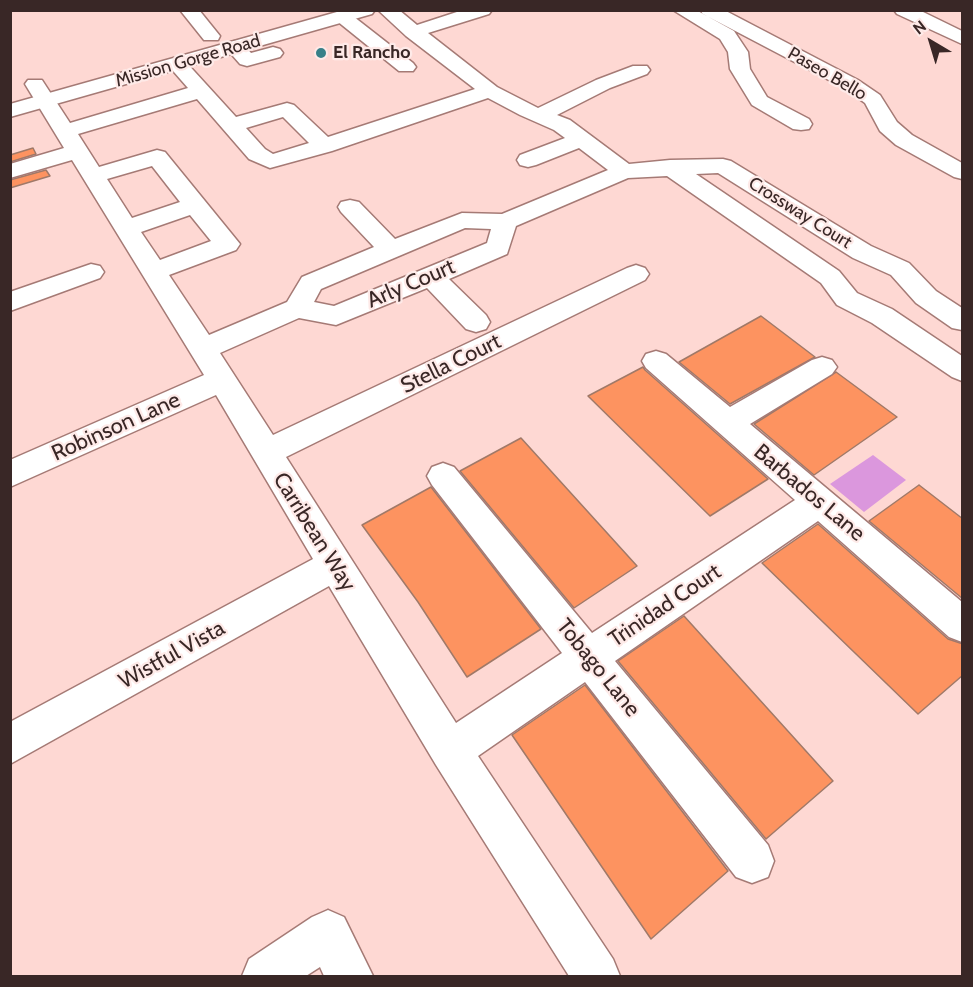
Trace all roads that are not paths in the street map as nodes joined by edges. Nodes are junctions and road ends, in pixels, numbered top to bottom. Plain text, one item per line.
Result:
1 (189, 10) edge
2 (303, 10) edge
3 (366, 10) edge
4 (387, 10) edge
5 (483, 10) edge
6 (682, 10) edge
7 (709, 10) edge
8 (903, 10) edge
9 (343, 17) junction
10 (244, 27) junction
11 (413, 32) junction
12 (211, 36) junction
13 (963, 38) edge
14 (273, 53) dead end
15 (241, 54) junction
16 (177, 64) junction
17 (225, 67) dead end
18 (406, 67) dead end
19 (640, 70) dead end
20 (10, 91) edge
21 (201, 91) junction
22 (490, 91) junction
23 (41, 92) junction
24 (10, 111) edge
25 (539, 116) junction
26 (801, 124) dead end
27 (232, 125) junction
28 (581, 139) junction
29 (324, 146) junction
30 (80, 153) junction
31 (528, 160) dead end
32 (677, 167) junction
33 (10, 171) edge
34 (624, 171) junction
35 (963, 172) edge
36 (195, 205) junction
37 (350, 207) dead end
38 (505, 222) junction
39 (127, 228) junction
40 (391, 250) junction
41 (10, 271) edge
42 (154, 271) junction
43 (92, 272) dead end
44 (636, 274) dead end
45 (431, 276) junction
46 (920, 291) junction
47 (17, 299) edge
48 (297, 308) junction
49 (882, 316) junction
50 (963, 321) edge
51 (476, 322) dead end
52 (203, 349) junction
53 (656, 361) dead end
54 (822, 367) dead end
55 (963, 370) edge
56 (221, 380) junction
57 (728, 423) junction
58 (266, 453) junction
59 (10, 474) edge
60 (443, 476) dead end
61 (820, 501) junction
62 (334, 565) junction
63 (963, 625) edge
64 (589, 657) junction
65 (10, 744) edge
66 (450, 751) junction
67 (752, 861) dead end
68 (266, 976) edge
69 (350, 976) edge
70 (596, 976) edge

1 - 12 street
2 - 10 street, Mission Gorge Road
3 - 9 street, Mission Gorge Road
4 - 11 street
5 - 11 street
6 - 26 street
7 - 35 street, Paseo Bello
8 - 13 street
9 - 15 street, Mission Gorge Road
9 - 18 street
10 - 12 street, Mission Gorge Road
10 - 16 street
11 - 22 street
12 - 23 street, Mission Gorge Road
14 - 15 street
15 - 16 street, Mission Gorge Road
15 - 17 street
16 - 21 street
16 - 23 street, Mission Gorge Road
19 - 25 street
20 - 23 street, Mission Gorge Road
21 - 27 street
21 - 30 street
22 - 25 street
22 - 29 street
23 - 24 street, Mission Gorge Road
23 - 30 street, Carribean Way
25 - 28 street
27 - 29 street
27 - 29 street
28 - 31 street
28 - 34 street
30 - 33 street
30 - 36 street
30 - 39 street, Carribean Way
32 - 34 street, Crossway Court
32 - 46 street, Crossway Court
32 - 49 street, Crossway Court
34 - 38 street, Arly Court
36 - 39 street
36 - 42 street
37 - 40 street
38 - 40 street, Arly Court
38 - 45 street, Arly Court
39 - 42 street, Carribean Way
40 - 48 street, Arly Court
41 - 47 street
42 - 52 street, Carribean Way
43 - 47 street
44 - 58 street, Stella Court
45 - 48 street, Arly Court
45 - 51 street
46 - 49 street
46 - 50 street, Crossway Court
48 - 52 street
49 - 55 street, Crossway Court
52 - 56 street, Carribean Way
53 - 57 street, Barbados Lane
54 - 57 street
56 - 58 street, Carribean Way
56 - 59 street, Robinson Lane
57 - 61 street, Barbados Lane
58 - 62 street, Carribean Way
60 - 64 street, Tobago Lane
61 - 63 street, Barbados Lane
61 - 64 street, Trinidad Court
62 - 65 street, Wistful Vista
62 - 66 street, Carribean Way
64 - 66 street, Trinidad Court
64 - 67 street, Tobago Lane
66 - 70 street, Carribean Way
68 - 69 street

